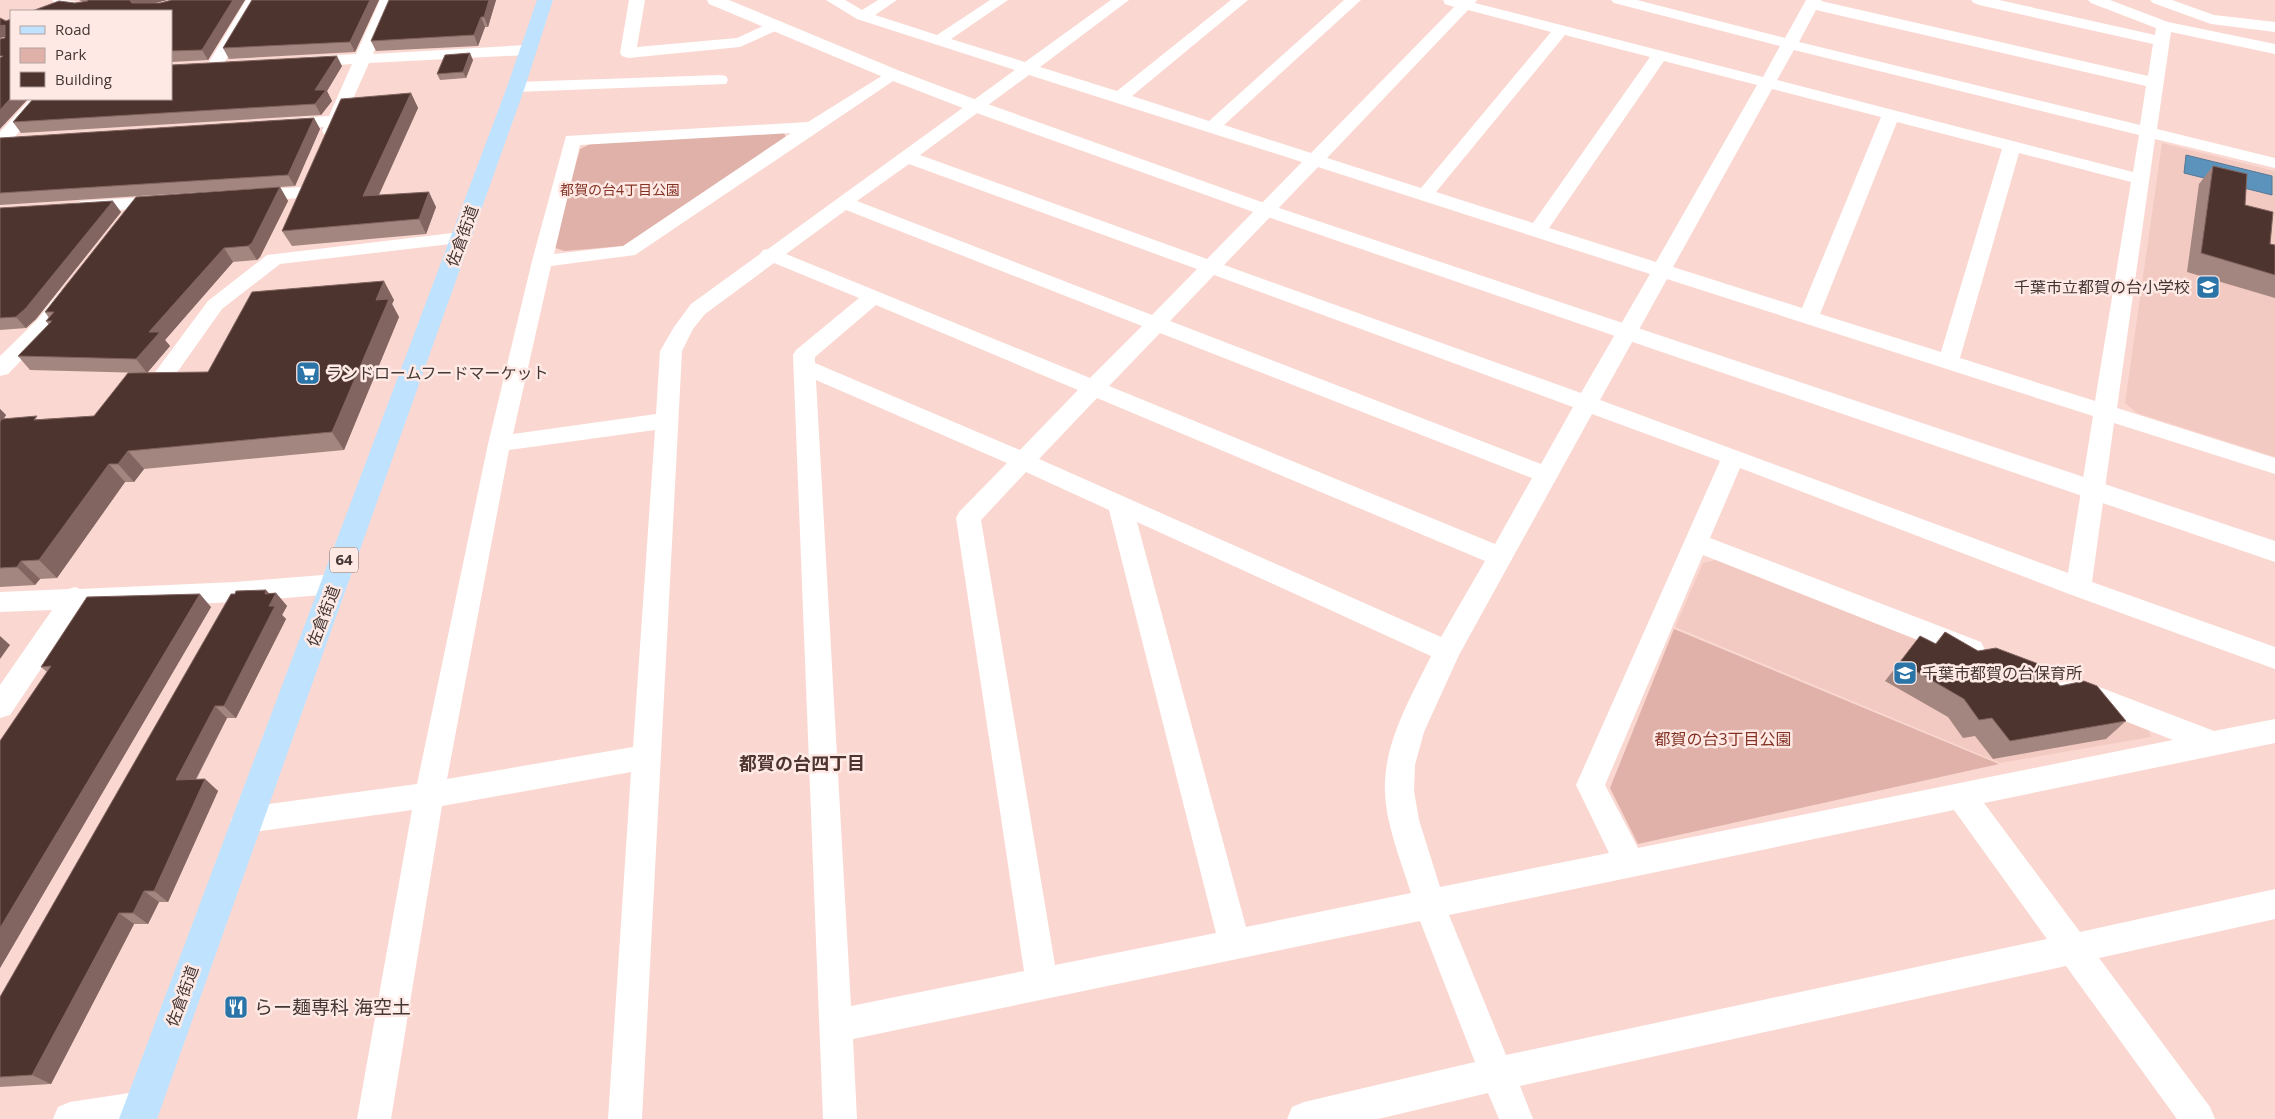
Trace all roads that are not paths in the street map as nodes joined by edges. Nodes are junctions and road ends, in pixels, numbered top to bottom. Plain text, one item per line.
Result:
1 (60, 0) edge
2 (254, 0) edge
3 (388, 0) edge
4 (545, 0) edge
5 (637, 0) edge
6 (715, 0) edge
7 (834, 0) edge
8 (888, 0) edge
9 (1000, 0) edge
10 (1121, 0) edge
11 (1240, 0) edge
12 (1353, 0) edge
13 (1619, 0) edge
14 (1979, 0) edge
15 (2096, 0) edge
16 (2158, 0) edge
17 (1460, 2) edge
18 (1813, 2) edge
19 (83, 10) edge
20 (862, 16) junction
21 (776, 25) junction
22 (2275, 27) edge
23 (1560, 31) junction
24 (2162, 34) junction
25 (939, 40) junction
26 (1789, 44) junction
27 (2275, 49) edge
28 (527, 50) junction
29 (1659, 56) junction
30 (362, 59) junction
31 (292, 63) edge
32 (233, 66) edge
33 (214, 67) junction
34 (197, 68) edge
35 (1028, 68) junction
36 (894, 75) junction
37 (720, 80) dead end
38 (2155, 83) junction
39 (1767, 84) junction
40 (516, 87) junction
41 (1119, 98) junction
42 (38, 100) edge
43 (975, 106) junction
44 (1891, 115) junction
45 (335, 121) junction
46 (267, 125) edge
47 (812, 127) junction
48 (1212, 127) junction
49 (2147, 131) junction
50 (22, 139) edge
51 (1, 142) edge
52 (2012, 146) junction
53 (324, 148) edge
54 (905, 156) junction
55 (1315, 160) junction
56 (2275, 162) edge
57 (312, 175) edge
58 (2140, 179) junction
59 (1425, 194) junction
60 (227, 198) edge
61 (178, 201) edge
62 (842, 202) junction
63 (140, 203) junction
64 (61, 208) edge
65 (1266, 210) junction
66 (122, 226) edge
67 (1538, 230) junction
68 (461, 238) junction
69 (770, 254) junction
70 (542, 261) junction
71 (1212, 267) junction
72 (1662, 270) junction
73 (80, 279) edge
74 (873, 297) junction
75 (1808, 319) junction
76 (1156, 323) junction
77 (1628, 333) junction
78 (1948, 363) junction
79 (805, 367) junction
80 (0, 369) edge
81 (158, 384) edge
82 (1094, 388) junction
83 (1587, 403) junction
84 (2104, 412) junction
85 (668, 420) junction
86 (499, 444) junction
87 (1736, 458) junction
88 (1024, 461) junction
89 (2275, 466) edge
90 (1547, 475) junction
91 (2091, 491) junction
92 (1120, 505) junction
93 (1696, 542) junction
94 (2275, 552) edge
95 (1501, 557) junction
96 (335, 584) junction
97 (2078, 587) junction
98 (235, 592) junction
99 (75, 597) junction
100 (0, 602) edge
101 (220, 618) edge
102 (1447, 651) junction
103 (2275, 658) edge
104 (0, 706) edge
105 (2275, 731) edge
106 (2215, 744) junction
107 (647, 757) junction
108 (429, 795) junction
109 (1961, 796) junction
110 (246, 820) junction
111 (1630, 864) junction
112 (1429, 904) junction
113 (2275, 904) edge
114 (1235, 944) junction
115 (2073, 949) junction
116 (1042, 984) junction
117 (835, 1026) junction
118 (1497, 1073) junction
119 (140, 1113) edge
120 (70, 1119) edge
121 (374, 1119) edge
122 (625, 1119) edge
123 (840, 1119) edge
124 (1304, 1119) edge
125 (1516, 1119) edge
126 (2198, 1119) edge

1 - 19 street
2 - 33 street
3 - 30 street
4 - 28 main road, 佐倉街道 / 64
5 - 21 street
6 - 21 street
7 - 20 street
8 - 20 street
9 - 25 street
10 - 35 street
11 - 41 street
12 - 48 street
13 - 26 street
14 - 24 street
15 - 24 street
16 - 22 street
17 - 23 street
17 - 55 street
18 - 26 street
18 - 38 street
20 - 25 street
21 - 36 street
23 - 29 street
23 - 59 street
24 - 27 street
24 - 38 street
25 - 35 street
26 - 39 street
26 - 49 street
28 - 30 street
28 - 40 main road, 佐倉街道 / 64
29 - 39 street
29 - 67 street
30 - 31 street
30 - 45 street
32 - 33 street
33 - 34 street
35 - 41 street
35 - 43 street
36 - 43 street
36 - 47 street
37 - 40 street
38 - 49 street
39 - 44 street
39 - 72 street
40 - 68 main road, 佐倉街道 / 64
41 - 48 street
42 - 51 street
43 - 54 street
43 - 65 street
44 - 52 street
44 - 75 street
45 - 46 street
45 - 53 street
47 - 70 street
47 - 70 street
48 - 55 street
49 - 56 street
49 - 58 street
50 - 51 street
52 - 58 street
52 - 78 street
54 - 62 street
54 - 71 street
55 - 59 street
55 - 65 street
57 - 60 street
58 - 84 street
59 - 67 street
61 - 63 street
62 - 69 street
62 - 76 street
63 - 64 street
63 - 66 street
65 - 71 street
65 - 77 street
67 - 72 street
68 - 81 street
68 - 96 main road, 佐倉街道 / 64
69 - 74 street
69 - 85 street
70 - 86 street
71 - 76 street
71 - 83 street
72 - 75 street
72 - 77 street
73 - 80 street
74 - 79 street
74 - 82 street
75 - 78 street
76 - 82 street
76 - 90 street
77 - 83 street
77 - 91 street
78 - 84 street
79 - 88 street
79 - 117 street
82 - 88 street
82 - 95 street
83 - 87 street
83 - 90 street
84 - 89 street
84 - 91 street
85 - 86 street
85 - 107 street
86 - 108 street
87 - 93 street
87 - 97 street
88 - 92 street
88 - 116 street
90 - 95 street
91 - 94 street
91 - 97 street
92 - 102 street
92 - 114 street
93 - 106 street
93 - 111 street
95 - 102 street
96 - 98 street
96 - 110 main road, 佐倉街道 / 64
97 - 103 street
98 - 99 street
98 - 101 street
99 - 100 street
99 - 104 street
102 - 112 street
105 - 106 street
106 - 109 street
107 - 108 street
107 - 122 street
108 - 110 street
108 - 121 street
109 - 111 street
109 - 115 street
110 - 119 main road, 佐倉街道 / 64
111 - 112 street
112 - 114 street
112 - 118 street
113 - 115 street
114 - 116 street
115 - 118 street
115 - 126 street
116 - 117 street
117 - 123 street
118 - 124 street
118 - 125 street
119 - 120 street

